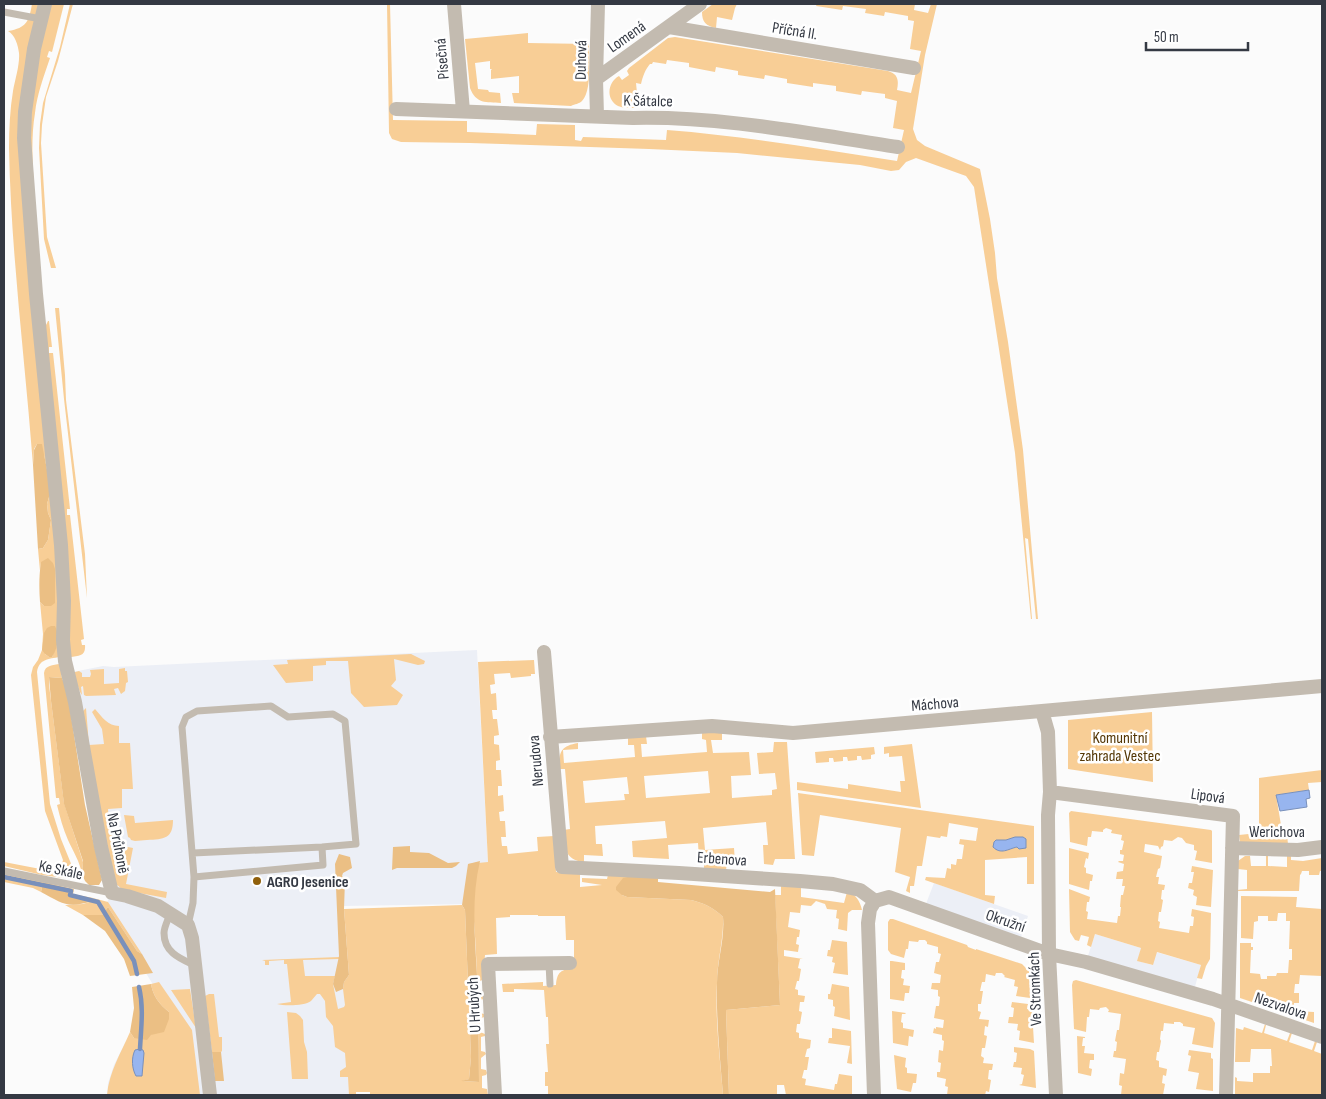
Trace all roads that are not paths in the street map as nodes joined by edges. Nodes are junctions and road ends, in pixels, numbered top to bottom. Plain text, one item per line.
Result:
1 (45, 4) edge
2 (454, 4) edge
3 (598, 4) edge
4 (700, 4) edge
5 (4, 12) edge
6 (41, 19) junction
7 (669, 27) junction
8 (914, 68) dead end
9 (596, 79) junction
10 (396, 109) dead end
11 (463, 111) junction
12 (597, 116) junction
13 (898, 148) dead end
14 (544, 652) dead end
15 (1322, 686) edge
16 (1042, 711) junction
17 (550, 737) junction
18 (1050, 792) junction
19 (322, 847) junction
20 (1322, 847) edge
21 (1232, 848) junction
22 (193, 853) junction
23 (562, 867) joint
24 (4, 871) edge
25 (194, 877) junction
26 (112, 893) junction
27 (875, 901) junction
28 (170, 914) junction
29 (188, 925) junction
30 (1049, 954) junction
31 (549, 963) junction
32 (570, 963) dead end
33 (196, 967) junction
34 (550, 984) dead end
35 (1228, 1005) junction
36 (1322, 1037) edge
37 (210, 1095) edge
38 (495, 1095) edge
39 (874, 1095) edge
40 (1056, 1095) edge
41 (1226, 1095) edge

1 - 6 street, Na Průhoně
2 - 11 street, Písečná
3 - 9 street, Duhová
4 - 7 street, Lomená
5 - 6 lane
6 - 26 street, Na Průhoně
7 - 8 street, Příčná II.
7 - 9 street, Lomená
9 - 12 street, Duhová
10 - 11 street, K Šátalce
11 - 12 street, K Šátalce
12 - 13 street, K Šátalce
14 - 17 street, Nerudova
15 - 16 street, Máchova
16 - 17 street, Máchova
16 - 18 street, Ve Stromkách
17 - 23 street, Nerudova
18 - 21 street, Lipová
18 - 30 street, Ve Stromkách
19 - 22 lane
19 - 22 lane
19 - 25 lane
20 - 21 street, Werichova
21 - 35 street, Lipová
22 - 25 lane
23 - 27 street, Erbenova
24 - 26 lane, Ke Skále
25 - 29 lane
26 - 28 street, Na Průhoně
27 - 30 street, Okružní
27 - 39 street
28 - 29 street, Na Průhoně
28 - 33 lane
29 - 33 street
30 - 35 street, Okružní
30 - 40 street, Ve Stromkách
31 - 32 street, U Hrubých
31 - 34 lane
31 - 38 street, U Hrubých
33 - 37 street
35 - 36 street, Nezvalova
35 - 41 street

